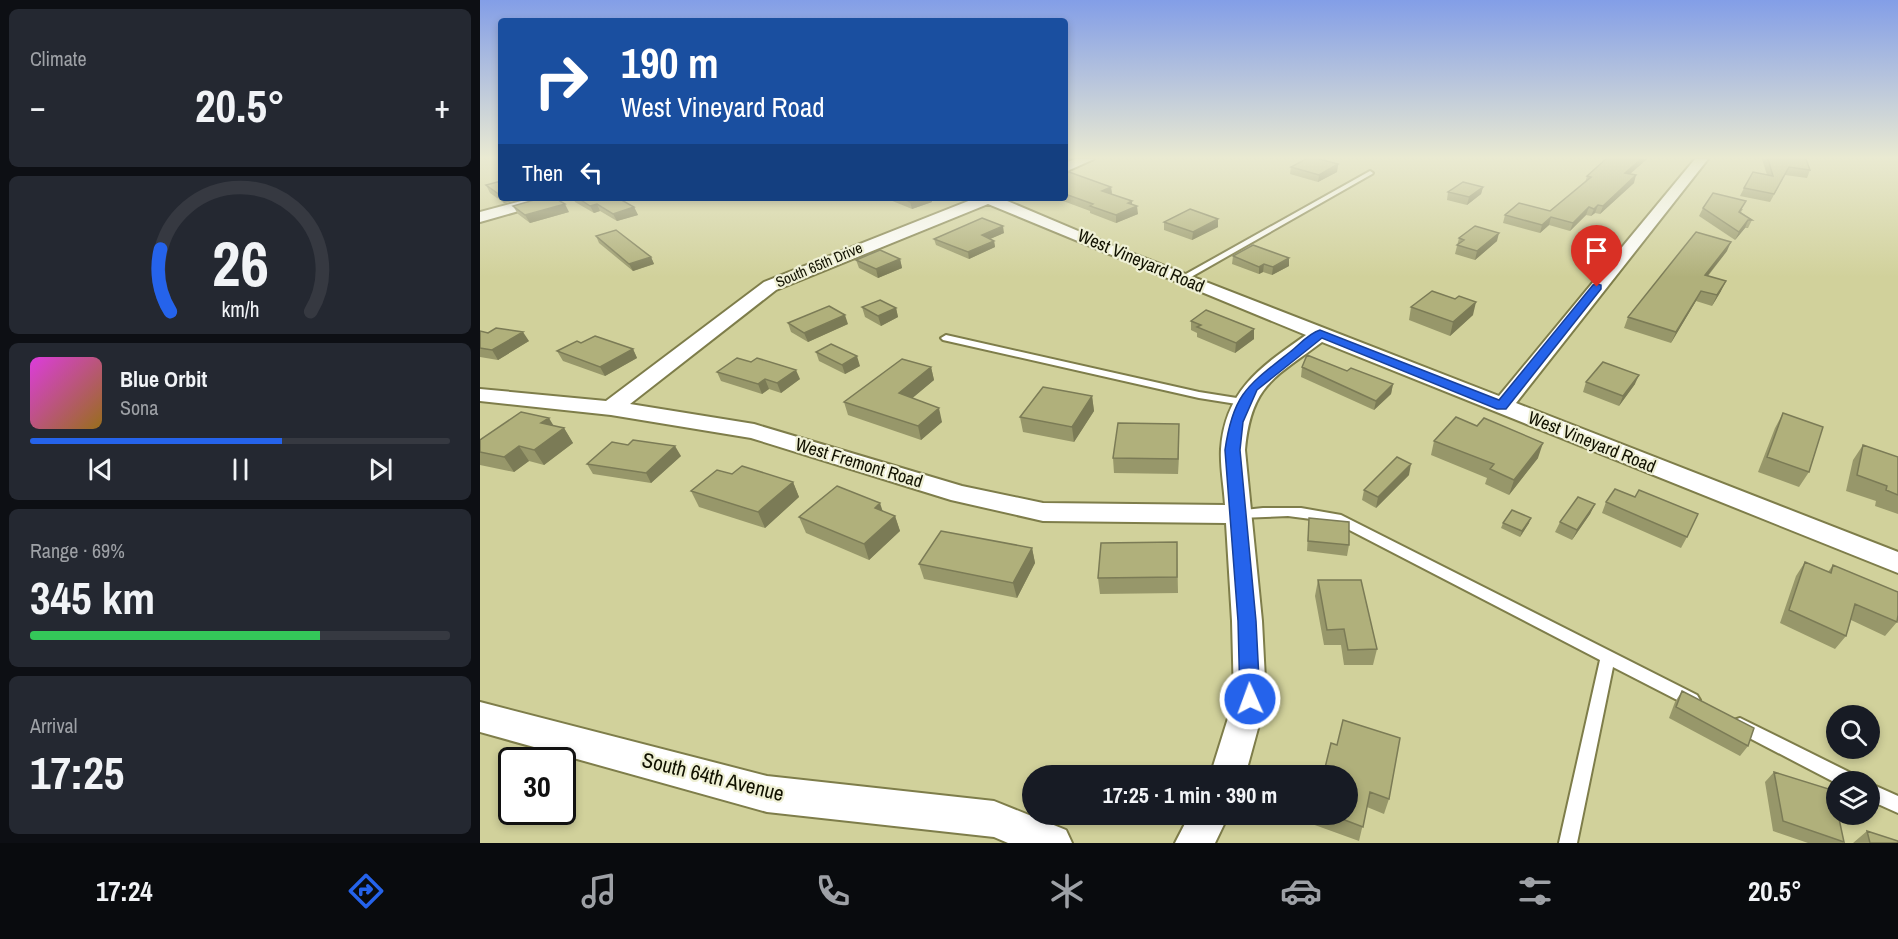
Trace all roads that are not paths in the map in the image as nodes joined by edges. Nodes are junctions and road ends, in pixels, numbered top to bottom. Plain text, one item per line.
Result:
1 (1326, 198) edge
2 (1669, 198) edge
3 (538, 201) edge
4 (980, 201) edge
5 (995, 201) edge
6 (480, 217) edge
7 (1181, 279) junction
8 (1320, 334) junction
9 (946, 338) dead end
10 (480, 395) edge
11 (1243, 402) junction
12 (1502, 406) junction
13 (611, 408) junction
14 (1239, 514) junction
15 (1898, 563) edge
16 (1608, 658) junction
17 (1703, 706) edge
18 (480, 717) edge
19 (1724, 717) edge
20 (1230, 765) edge
21 (1830, 771) edge
22 (1880, 797) edge
23 (1898, 806) edge
24 (1205, 825) edge
25 (1053, 843) edge
26 (1194, 843) edge
27 (1568, 843) edge

1 - 7 lane
2 - 12 street
3 - 6 street
4 - 13 street, South 65th Drive
5 - 7 street, West Vineyard Road
7 - 8 street, West Vineyard Road
8 - 11 street
8 - 12 street, West Vineyard Road
9 - 11 lane
10 - 13 street, West Fremont Road
11 - 14 street
12 - 15 street, West Vineyard Road
13 - 14 street, West Fremont Road
14 - 16 lane
14 - 20 street
16 - 17 lane
16 - 27 lane
18 - 25 street, South 64th Avenue
19 - 21 lane
22 - 23 lane
24 - 26 street

